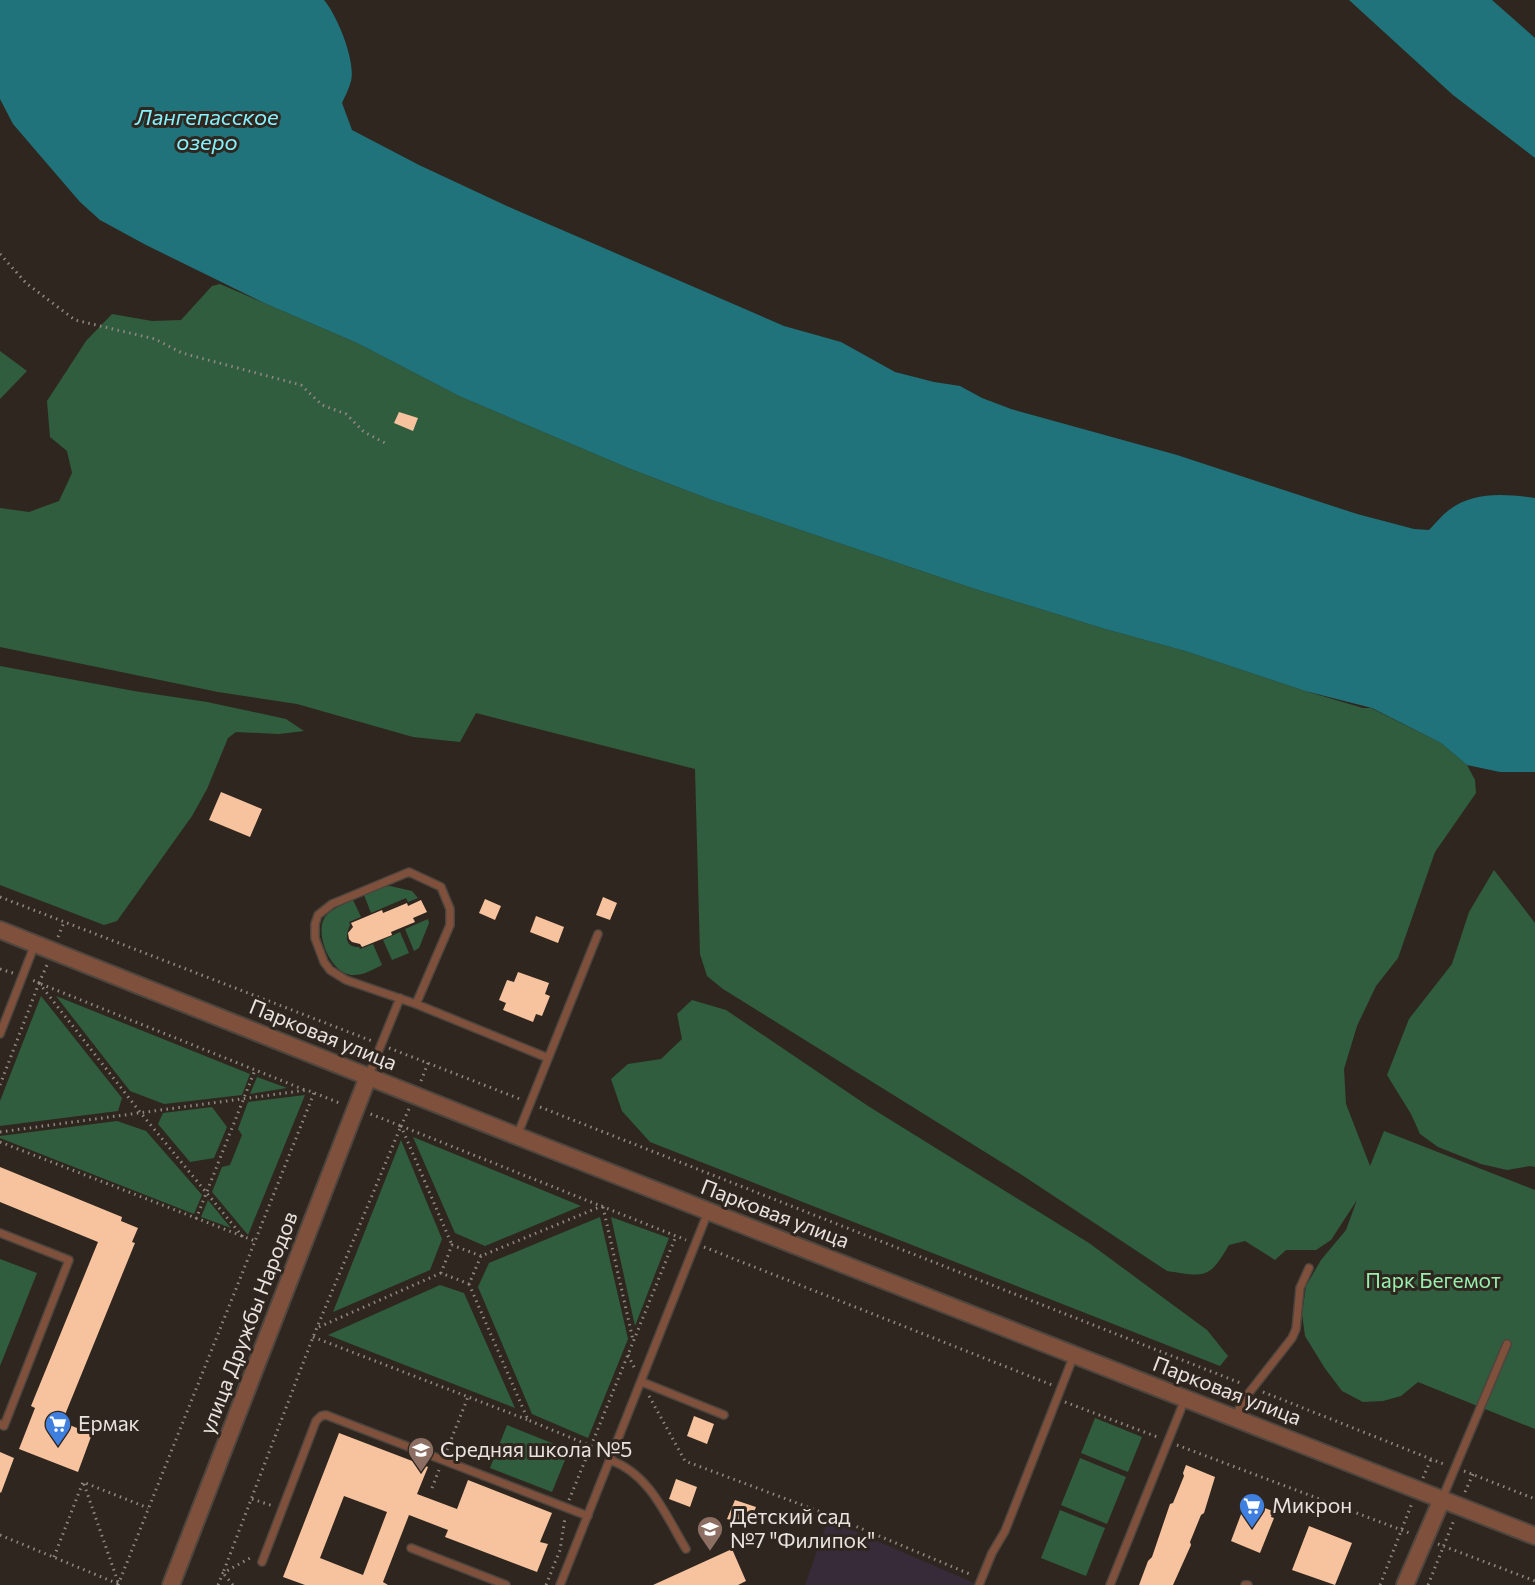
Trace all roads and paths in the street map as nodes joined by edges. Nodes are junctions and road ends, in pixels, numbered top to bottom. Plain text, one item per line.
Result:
1 (0, 254) edge
2 (387, 444) dead end
3 (0, 897) edge
4 (0, 930) edge
5 (598, 934) dead end
6 (35, 944) junction
7 (0, 969) edge
8 (22, 976) junction
9 (39, 983) junction
10 (400, 998) junction
11 (416, 1004) junction
12 (0, 1034) edge
13 (381, 1045) junction
14 (548, 1058) junction
15 (255, 1070) junction
16 (368, 1077) junction
17 (0, 1085) edge
18 (307, 1090) junction
19 (314, 1093) junction
20 (244, 1098) junction
21 (530, 1103) junction
22 (356, 1109) junction
23 (140, 1112) junction
24 (401, 1126) junction
25 (0, 1132) edge
26 (516, 1136) junction
27 (0, 1142) edge
28 (207, 1192) junction
29 (602, 1207) junction
30 (708, 1212) junction
31 (196, 1220) junction
32 (0, 1233) edge
33 (676, 1236) junction
34 (243, 1237) junction
35 (255, 1241) junction
36 (696, 1244) junction
37 (452, 1245) junction
38 (481, 1256) junction
39 (1309, 1268) dead end
40 (441, 1273) junction
41 (469, 1284) junction
42 (318, 1327) junction
43 (313, 1337) junction
44 (633, 1342) junction
45 (1507, 1344) dead end
46 (628, 1355) junction
47 (1074, 1355) junction
48 (642, 1382) junction
49 (1253, 1388) junction
50 (1059, 1393) junction
51 (468, 1397) junction
52 (1185, 1399) junction
53 (724, 1415) dead end
54 (1235, 1418) junction
55 (528, 1420) junction
56 (0, 1424) edge
57 (1168, 1441) junction
58 (1431, 1459) junction
59 (443, 1460) junction
60 (610, 1460) junction
61 (1456, 1468) junction
62 (1473, 1474) junction
63 (83, 1482) junction
64 (432, 1488) dead end
65 (1418, 1490) junction
66 (252, 1499) junction
67 (1442, 1499) junction
68 (1535, 1499) edge
69 (1460, 1506) junction
70 (148, 1508) junction
71 (282, 1509) junction
72 (588, 1516) junction
73 (1401, 1530) junction
74 (0, 1535) edge
75 (1535, 1536) edge
76 (1424, 1539) junction
77 (1443, 1546) junction
78 (267, 1548) junction
79 (411, 1548) dead end
80 (686, 1549) dead end
81 (54, 1557) junction
82 (262, 1562) dead end
83 (223, 1573) junction
84 (1535, 1581) edge
85 (980, 1582) edge
86 (119, 1585) edge
87 (171, 1585) edge
88 (218, 1585) edge
89 (233, 1585) edge
90 (506, 1585) edge
91 (560, 1585) edge
92 (1110, 1585) edge
93 (1380, 1585) edge
94 (1406, 1585) edge
95 (1428, 1585) edge

1 - 2 path
3 - 13 path
4 - 6 street, Парковая улица
5 - 14 lane
6 - 8 lane
6 - 16 street, Парковая улица
7 - 8 path
8 - 9 path
8 - 12 lane
9 - 15 path
9 - 17 path
9 - 23 path
10 - 11 lane
10 - 11 lane
10 - 13 lane
11 - 14 lane
13 - 16 lane
13 - 21 path
14 - 21 lane
15 - 18 path
15 - 20 path
16 - 22 street, улица Дружбы Народов
16 - 26 street, Парковая улица
18 - 19 path
18 - 20 path
19 - 22 path
19 - 35 path
20 - 23 path
20 - 28 path
21 - 26 lane
21 - 49 path
22 - 24 path
22 - 87 street, улица Дружбы Народов
23 - 25 path
23 - 28 path
24 - 29 path
24 - 37 path
24 - 42 path
26 - 30 street, Парковая улица
27 - 31 path
28 - 31 path
28 - 34 path
29 - 33 path
29 - 38 path
29 - 44 path
30 - 36 lane
30 - 47 street, Парковая улица
31 - 34 path
32 - 56 lane
33 - 36 path
33 - 44 path
34 - 35 path
35 - 70 path
36 - 48 lane
36 - 50 path
37 - 38 path
37 - 40 path
38 - 41 path
39 - 49 lane
40 - 41 path
40 - 42 path
41 - 55 path
42 - 43 path
43 - 51 path
43 - 66 path
44 - 46 path
45 - 61 lane
46 - 48 path
46 - 55 path
47 - 50 lane
47 - 52 street, Парковая улица
48 - 53 lane
48 - 60 lane
48 - 85 path
49 - 54 lane
49 - 58 path
50 - 57 path
50 - 85 lane
51 - 55 path
51 - 59 path
52 - 54 street, Парковая улица
52 - 57 lane
54 - 65 street, Парковая улица
57 - 73 path
57 - 92 lane
58 - 61 path
58 - 65 path
59 - 64 path
59 - 71 lane
59 - 72 lane
60 - 72 lane
60 - 80 lane
61 - 62 path
61 - 67 lane
62 - 68 path
62 - 69 path
63 - 70 path
63 - 81 path
63 - 86 path
65 - 67 street, Парковая улица
65 - 73 path
66 - 71 path
66 - 83 path
67 - 69 street, Парковая улица
67 - 76 street
69 - 75 street, Парковая улица
69 - 77 path
70 - 86 path
71 - 78 lane
72 - 91 lane
73 - 76 path
73 - 93 path
74 - 81 path
76 - 77 path
76 - 94 street
77 - 84 path
77 - 95 path
78 - 82 lane
78 - 83 path
79 - 90 lane
81 - 86 path
83 - 88 path
83 - 89 path

